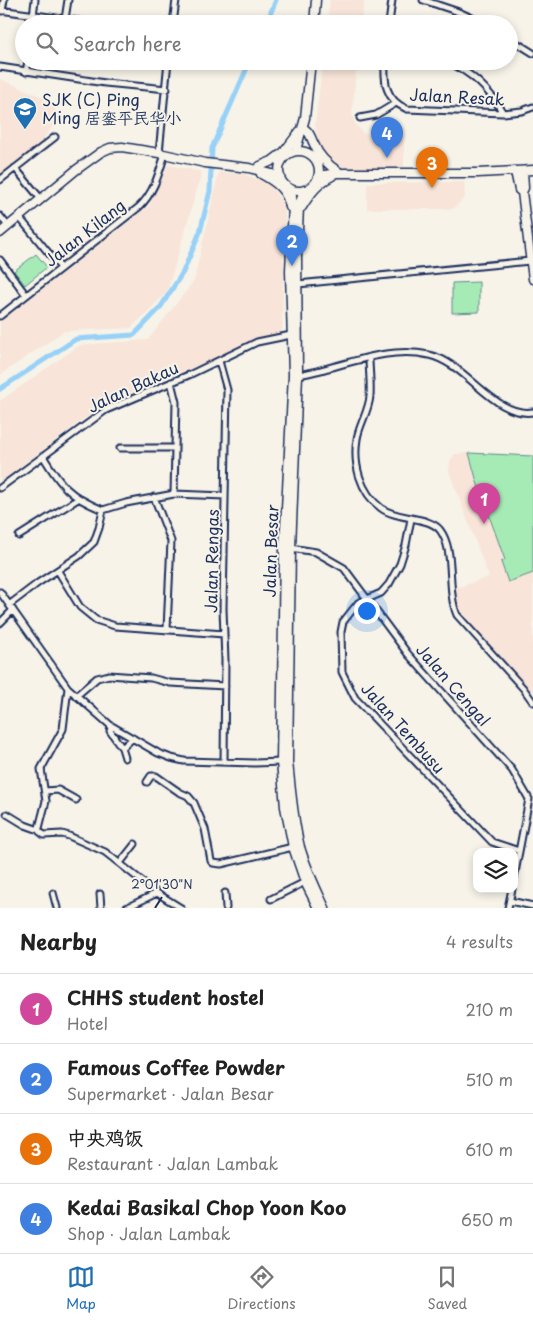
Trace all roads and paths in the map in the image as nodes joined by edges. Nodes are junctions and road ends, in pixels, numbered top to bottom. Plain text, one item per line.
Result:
1 (4, 0) edge
2 (35, 0) edge
3 (68, 0) edge
4 (176, 0) edge
5 (316, 0) edge
6 (392, 0) edge
7 (423, 0) edge
8 (1, 10) edge
9 (32, 15) joint
10 (66, 15) edge
11 (174, 15) edge
12 (315, 15) edge
13 (390, 15) edge
14 (465, 15) edge
15 (518, 44) edge
16 (533, 53) edge
17 (0, 67) edge
18 (15, 70) edge
19 (16, 70) edge
20 (168, 70) edge
21 (310, 70) edge
22 (385, 70) edge
23 (462, 70) edge
24 (26, 72) joint
25 (167, 89) junction
26 (396, 103) junction
27 (533, 107) edge
28 (503, 113) junction
29 (360, 118) dead end
30 (304, 130) junction
31 (55, 137) dead end
32 (296, 150) junction
33 (162, 154) junction
34 (311, 154) junction
35 (280, 165) junction
36 (319, 166) junction
37 (16, 168) junction
38 (260, 168) junction
39 (533, 170) edge
40 (519, 171) junction
41 (338, 172) junction
42 (280, 176) junction
43 (319, 176) junction
44 (0, 180) edge
45 (291, 189) junction
46 (304, 190) junction
47 (41, 199) junction
48 (0, 216) edge
49 (295, 216) junction
50 (19, 217) junction
51 (8, 226) junction
52 (0, 233) edge
53 (0, 260) edge
54 (530, 261) junction
55 (62, 268) junction
56 (533, 279) edge
57 (298, 284) junction
58 (26, 296) junction
59 (0, 316) edge
60 (291, 335) junction
61 (369, 358) junction
62 (218, 361) junction
63 (298, 375) junction
64 (171, 382) junction
65 (533, 412) edge
66 (120, 448) dead end
67 (175, 448) junction
68 (43, 456) junction
69 (0, 488) edge
70 (174, 494) junction
71 (225, 496) junction
72 (154, 497) junction
73 (78, 499) junction
74 (103, 510) junction
75 (411, 519) junction
76 (19, 536) dead end
77 (291, 548) junction
78 (58, 571) junction
79 (0, 592) edge
80 (368, 600) junction
81 (9, 605) junction
82 (13, 610) junction
83 (0, 623) edge
84 (168, 629) junction
85 (224, 634) junction
86 (225, 686) junction
87 (68, 688) junction
88 (76, 696) junction
89 (533, 702) edge
90 (112, 726) junction
91 (133, 738) junction
92 (122, 748) junction
93 (125, 758) dead end
94 (224, 762) junction
95 (281, 762) junction
96 (147, 782) dead end
97 (45, 791) junction
98 (531, 798) edge
99 (76, 800) dead end
100 (7, 814) dead end
101 (39, 830) junction
102 (135, 844) dead end
103 (293, 847) junction
104 (519, 852) junction
105 (518, 857) edge
106 (120, 863) junction
107 (305, 882) junction
108 (53, 893) dead end
109 (157, 893) junction
110 (225, 893) dead end
111 (511, 893) edge
112 (100, 894) dead end
113 (271, 899) dead end
114 (510, 901) junction
115 (533, 906) edge
116 (129, 907) edge
117 (56, 908) edge
118 (101, 908) edge
119 (181, 908) edge
120 (226, 908) edge
121 (318, 908) edge
122 (325, 908) edge
123 (508, 908) edge

1 - 8 street
2 - 9 street
3 - 10 street
4 - 11 street
5 - 12 main road
6 - 13 street
7 - 14 street
8 - 9 street
15 - 16 street
17 - 18 street
19 - 24 street
20 - 25 street, Jalan Kilang
21 - 30 main road
22 - 26 street, Jalan Resak
23 - 28 street
24 - 25 street
25 - 33 street, Jalan Kilang
26 - 28 street, Jalan Resak
26 - 29 street
27 - 28 street, Jalan Resak
30 - 32 main road
30 - 34 main road
30 - 38 main road
30 - 41 main road
31 - 37 street
32 - 34 main road
32 - 35 main road
33 - 38 main road
33 - 47 main road
33 - 55 street, Jalan Kilang
34 - 36 main road
35 - 38 main road
35 - 42 main road
36 - 41 main road
36 - 43 main road
37 - 44 street
37 - 47 street
38 - 42 main road
38 - 49 main road
39 - 40 main road
40 - 41 main road
40 - 54 main road
41 - 43 main road
41 - 49 main road
42 - 45 main road
43 - 46 main road
45 - 46 main road
45 - 49 main road, Jalan Besar
46 - 49 main road, Jalan Besar
47 - 50 main road
48 - 51 street
49 - 57 main road, Jalan Besar
49 - 60 main road, Jalan Besar
50 - 51 main road
50 - 55 street
51 - 52 main road
53 - 58 street
54 - 56 main road
54 - 57 street
55 - 58 street, Jalan Kilang
57 - 63 main road, Jalan Besar
58 - 59 street, Jalan Kilang
60 - 62 street, Jalan Bakau
60 - 95 main road, Jalan Besar
61 - 63 street
61 - 65 street
61 - 75 street
62 - 64 street, Jalan Bakau
62 - 71 street, Jalan Rengas
63 - 77 main road, Jalan Besar
64 - 67 street
64 - 68 street, Jalan Bakau
66 - 67 street
67 - 70 street
68 - 69 street, Jalan Bakau
68 - 73 street
70 - 71 street
70 - 72 street
71 - 85 street, Jalan Rengas
72 - 74 street
72 - 84 street
73 - 74 street
73 - 76 street
74 - 78 street
75 - 80 street, Jalan Tembusu
75 - 89 street
77 - 80 street, Jalan Cengal
77 - 122 main road, Jalan Besar
78 - 81 street
78 - 84 street
79 - 81 street
80 - 98 street, Jalan Cengal
80 - 104 street, Jalan Tembusu
81 - 82 street
82 - 83 street
82 - 87 street
84 - 85 street
85 - 86 street, Jalan Rengas
86 - 88 street
86 - 94 street, Jalan Rengas
87 - 88 street
87 - 97 street
88 - 90 street
90 - 91 street
90 - 92 street
91 - 92 street
91 - 94 street
92 - 93 street
94 - 95 street
95 - 103 main road, Jalan Besar
96 - 103 street
97 - 99 street
97 - 101 street
98 - 104 street, Jalan Cengal
100 - 101 street
101 - 106 street
102 - 106 street
103 - 107 main road, Jalan Besar
104 - 105 street, Jalan Cengal
106 - 109 street
107 - 113 street
107 - 121 main road, Jalan Besar
108 - 117 street
109 - 116 street
109 - 119 street
110 - 120 street
111 - 114 street
112 - 118 street
114 - 115 street
114 - 123 street

